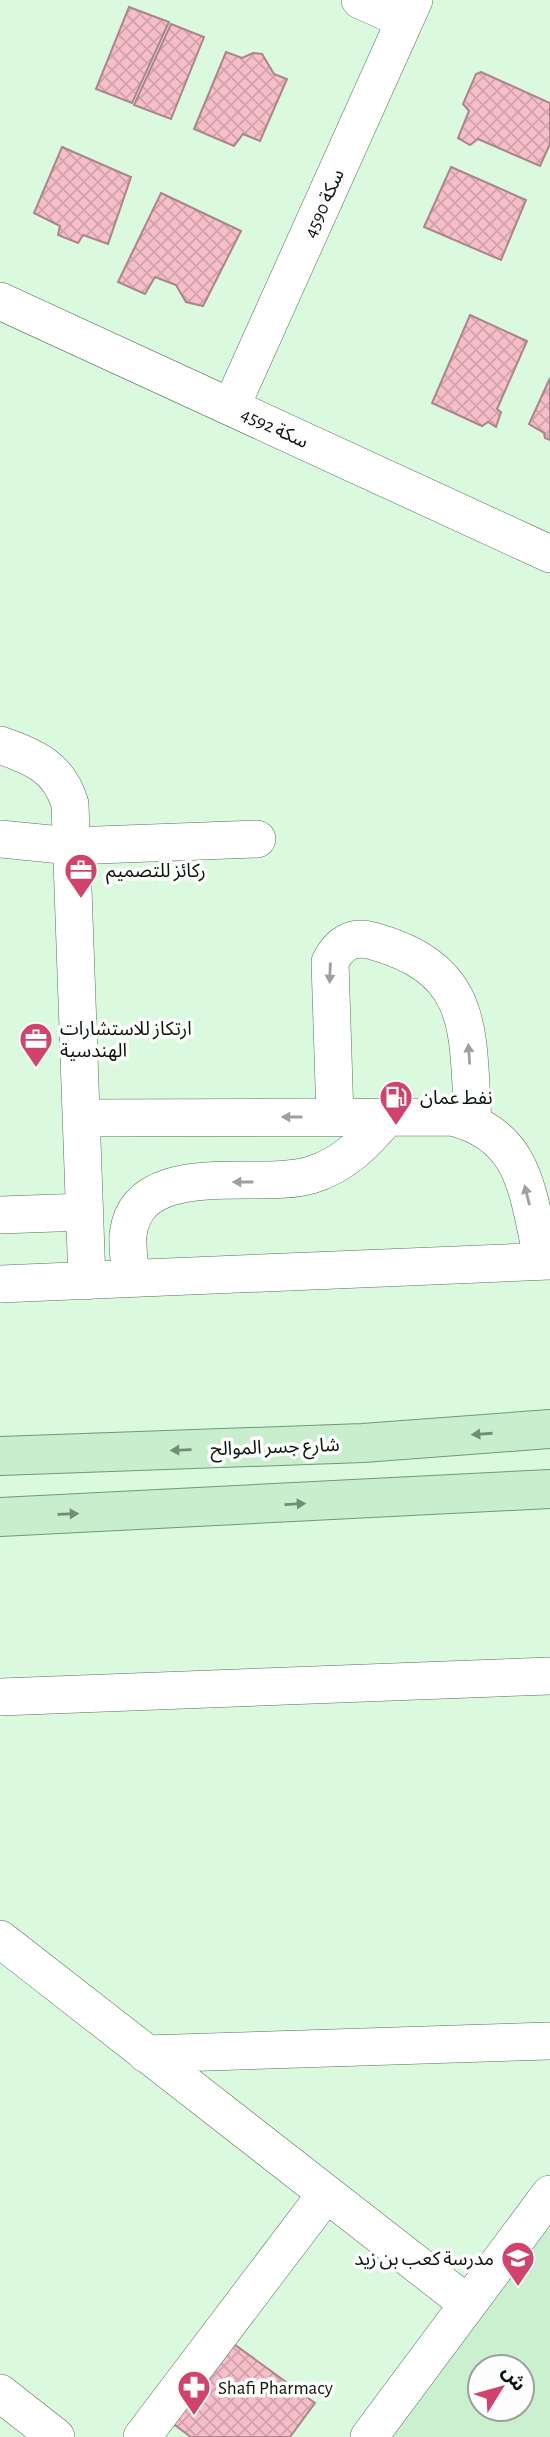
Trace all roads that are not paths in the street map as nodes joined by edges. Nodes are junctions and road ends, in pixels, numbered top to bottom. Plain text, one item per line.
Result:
1 (360, 0) edge
2 (410, 10) edge
3 (0, 301) edge
4 (231, 407) junction
5 (550, 554) edge
6 (0, 745) edge
7 (0, 839) edge
8 (257, 839) dead end
9 (71, 846) junction
10 (335, 1117) junction
11 (387, 1117) junction
12 (81, 1118) junction
13 (474, 1122) junction
14 (84, 1212) junction
15 (0, 1215) edge
16 (546, 1261) edge
17 (131, 1278) junction
18 (87, 1281) junction
19 (0, 1284) edge
20 (550, 1429) edge
21 (0, 1457) edge
22 (550, 1489) edge
23 (0, 1517) edge
24 (550, 1676) edge
25 (0, 1698) edge
26 (0, 1939) edge
27 (550, 2041) edge
28 (146, 2054) junction
29 (326, 2194) junction
30 (550, 2194) edge
31 (468, 2304) junction
32 (0, 2393) edge
33 (56, 2437) edge
34 (142, 2437) edge
35 (369, 2437) edge

1 - 2 street
2 - 4 street, سكة 4590
3 - 4 street, سكة 4592
4 - 5 street, سكة 4592
6 - 9 street
7 - 9 street
8 - 9 street
9 - 12 street
10 - 11 street
10 -> 12 street
13 -> 10 street
11 - 13 street
11 -> 17 street
12 - 14 street
16 -> 13 street
14 - 15 street
14 - 18 street
16 - 17 street
17 - 18 street
18 - 19 street
20 -> 21 main road, شارع جسر الموالح
23 -> 22 main road
24 - 25 street
26 - 28 street
27 - 28 street
28 - 29 street
29 - 31 street
29 - 34 street
30 - 31 street
31 - 35 street
32 - 33 street

